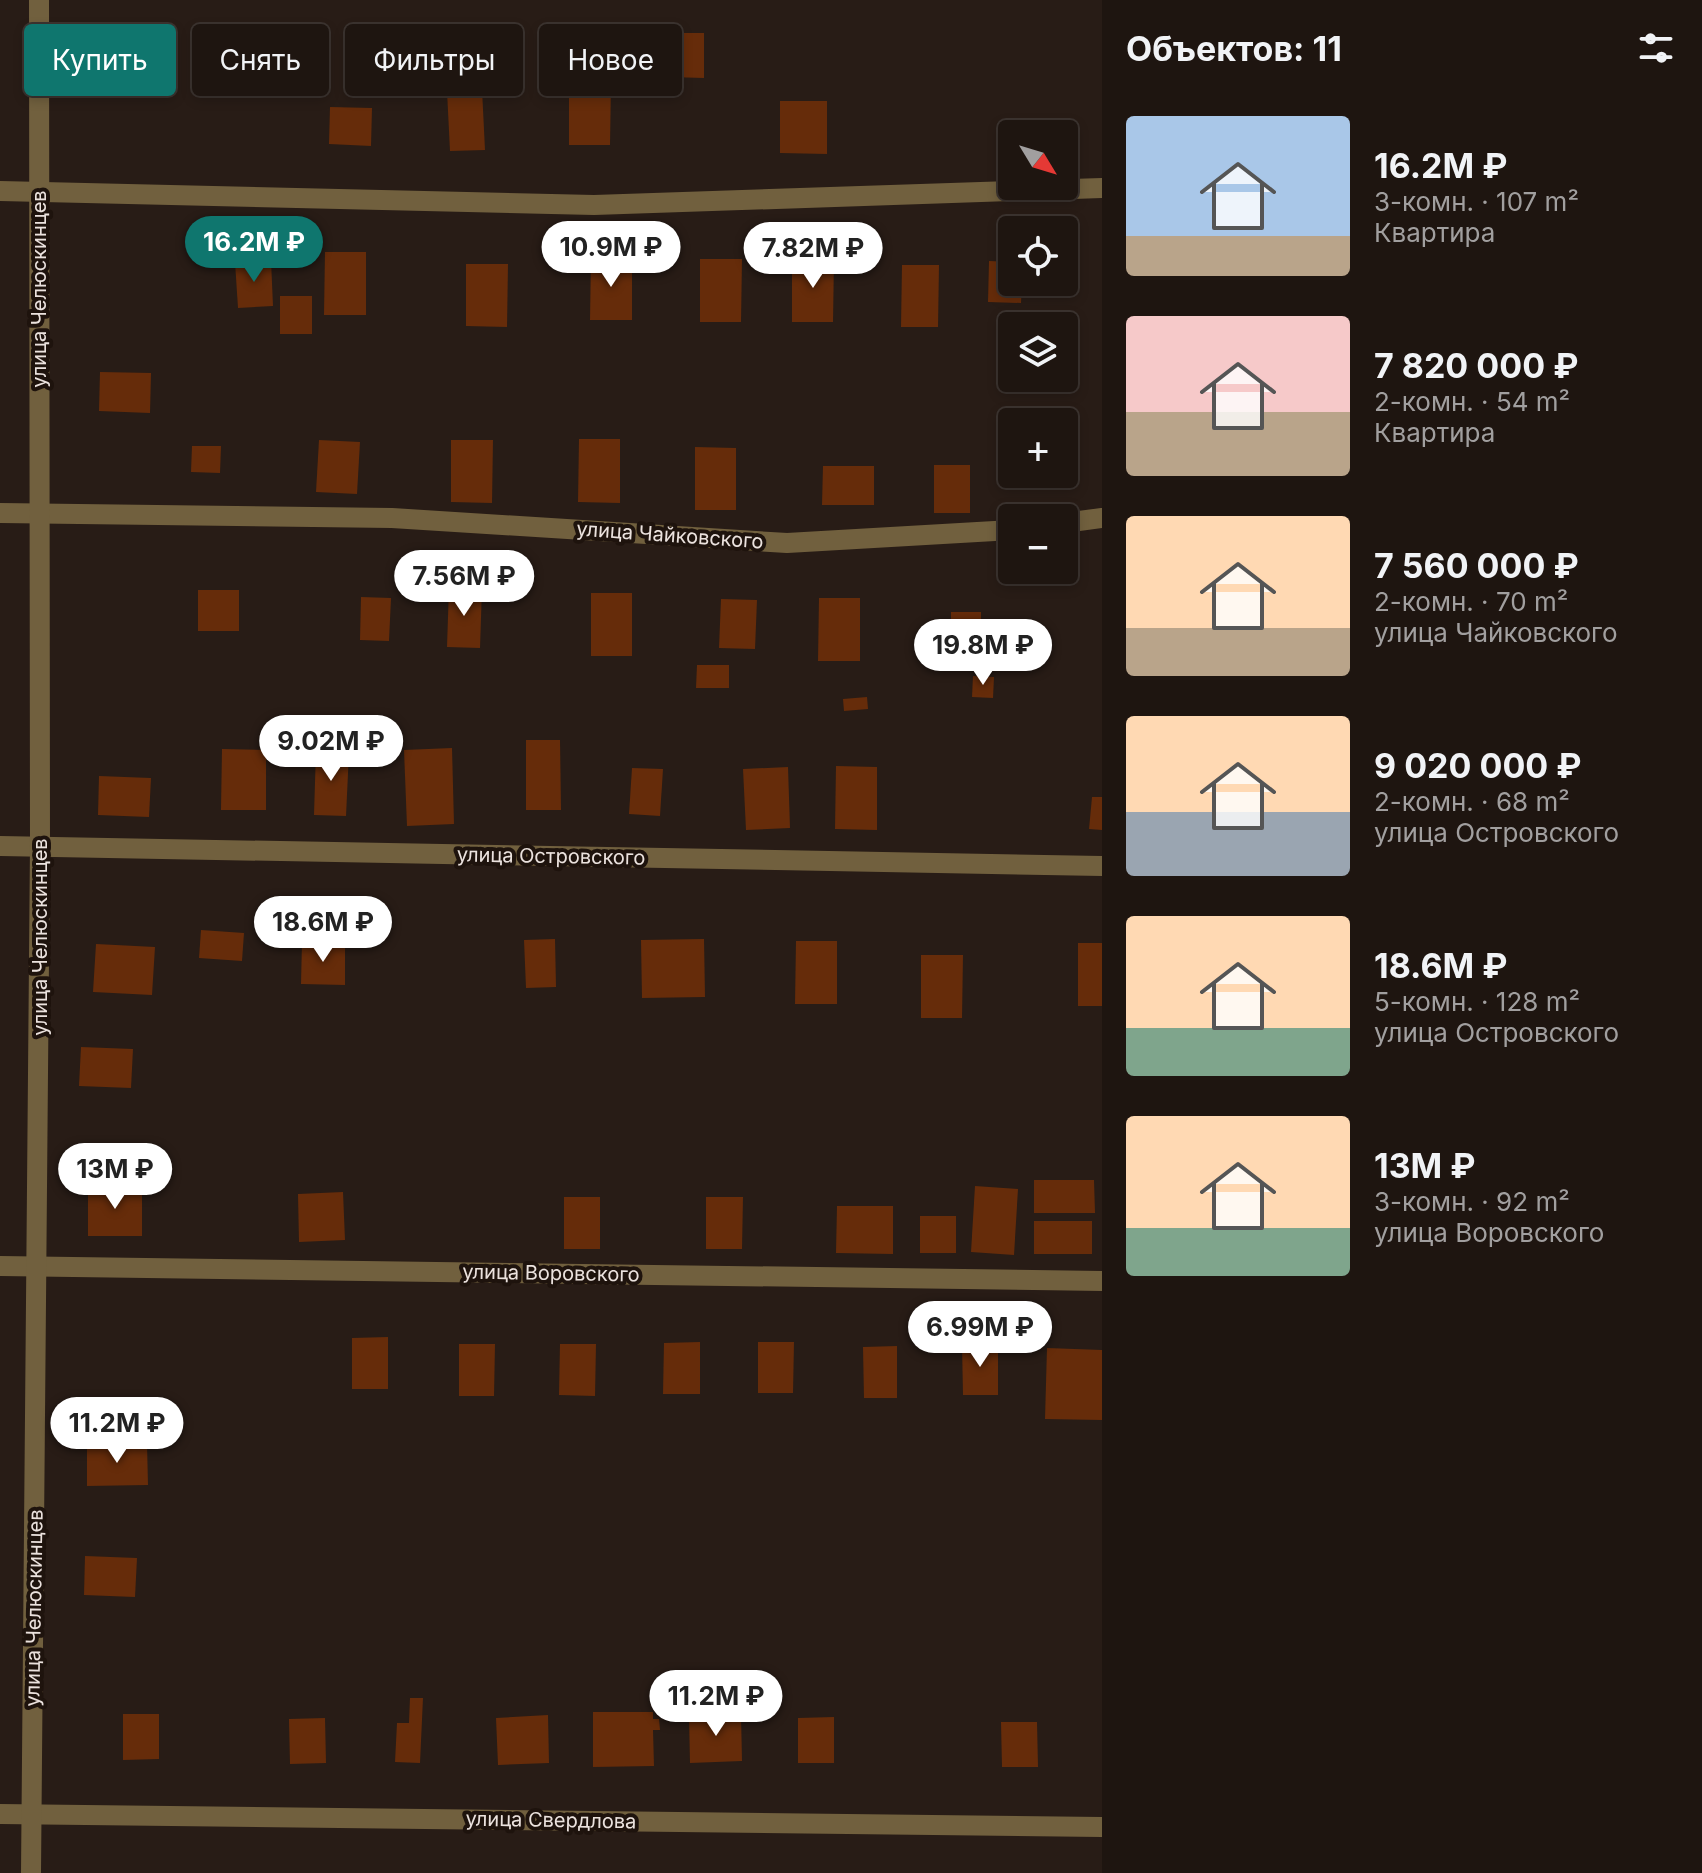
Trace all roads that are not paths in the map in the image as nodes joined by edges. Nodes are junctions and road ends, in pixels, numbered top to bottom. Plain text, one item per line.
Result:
1 (39, 0) edge
2 (1102, 188) edge
3 (0, 191) edge
4 (38, 191) junction
5 (0, 513) edge
6 (40, 513) junction
7 (1102, 518) edge
8 (1078, 521) edge
9 (998, 531) edge
10 (40, 845) junction
11 (0, 846) edge
12 (1102, 866) edge
13 (0, 1266) edge
14 (37, 1266) junction
15 (1102, 1281) edge
16 (0, 1814) edge
17 (32, 1815) junction
18 (1102, 1827) edge
19 (31, 1873) edge

1 - 4 street, улица Челюскинцев
2 - 4 street
3 - 4 street
4 - 6 street, улица Челюскинцев
5 - 6 street, улица Чайковского
6 - 9 street, улица Чайковского
6 - 10 street, улица Челюскинцев
7 - 8 street
10 - 11 street, улица Островского
10 - 12 street, улица Островского
10 - 14 street, улица Челюскинцев
13 - 14 street, улица Воровского
14 - 15 street, улица Воровского
14 - 17 street, улица Челюскинцев
16 - 17 street, улица Свердлова
17 - 18 street, улица Свердлова
17 - 19 street, улица Челюскинцев

